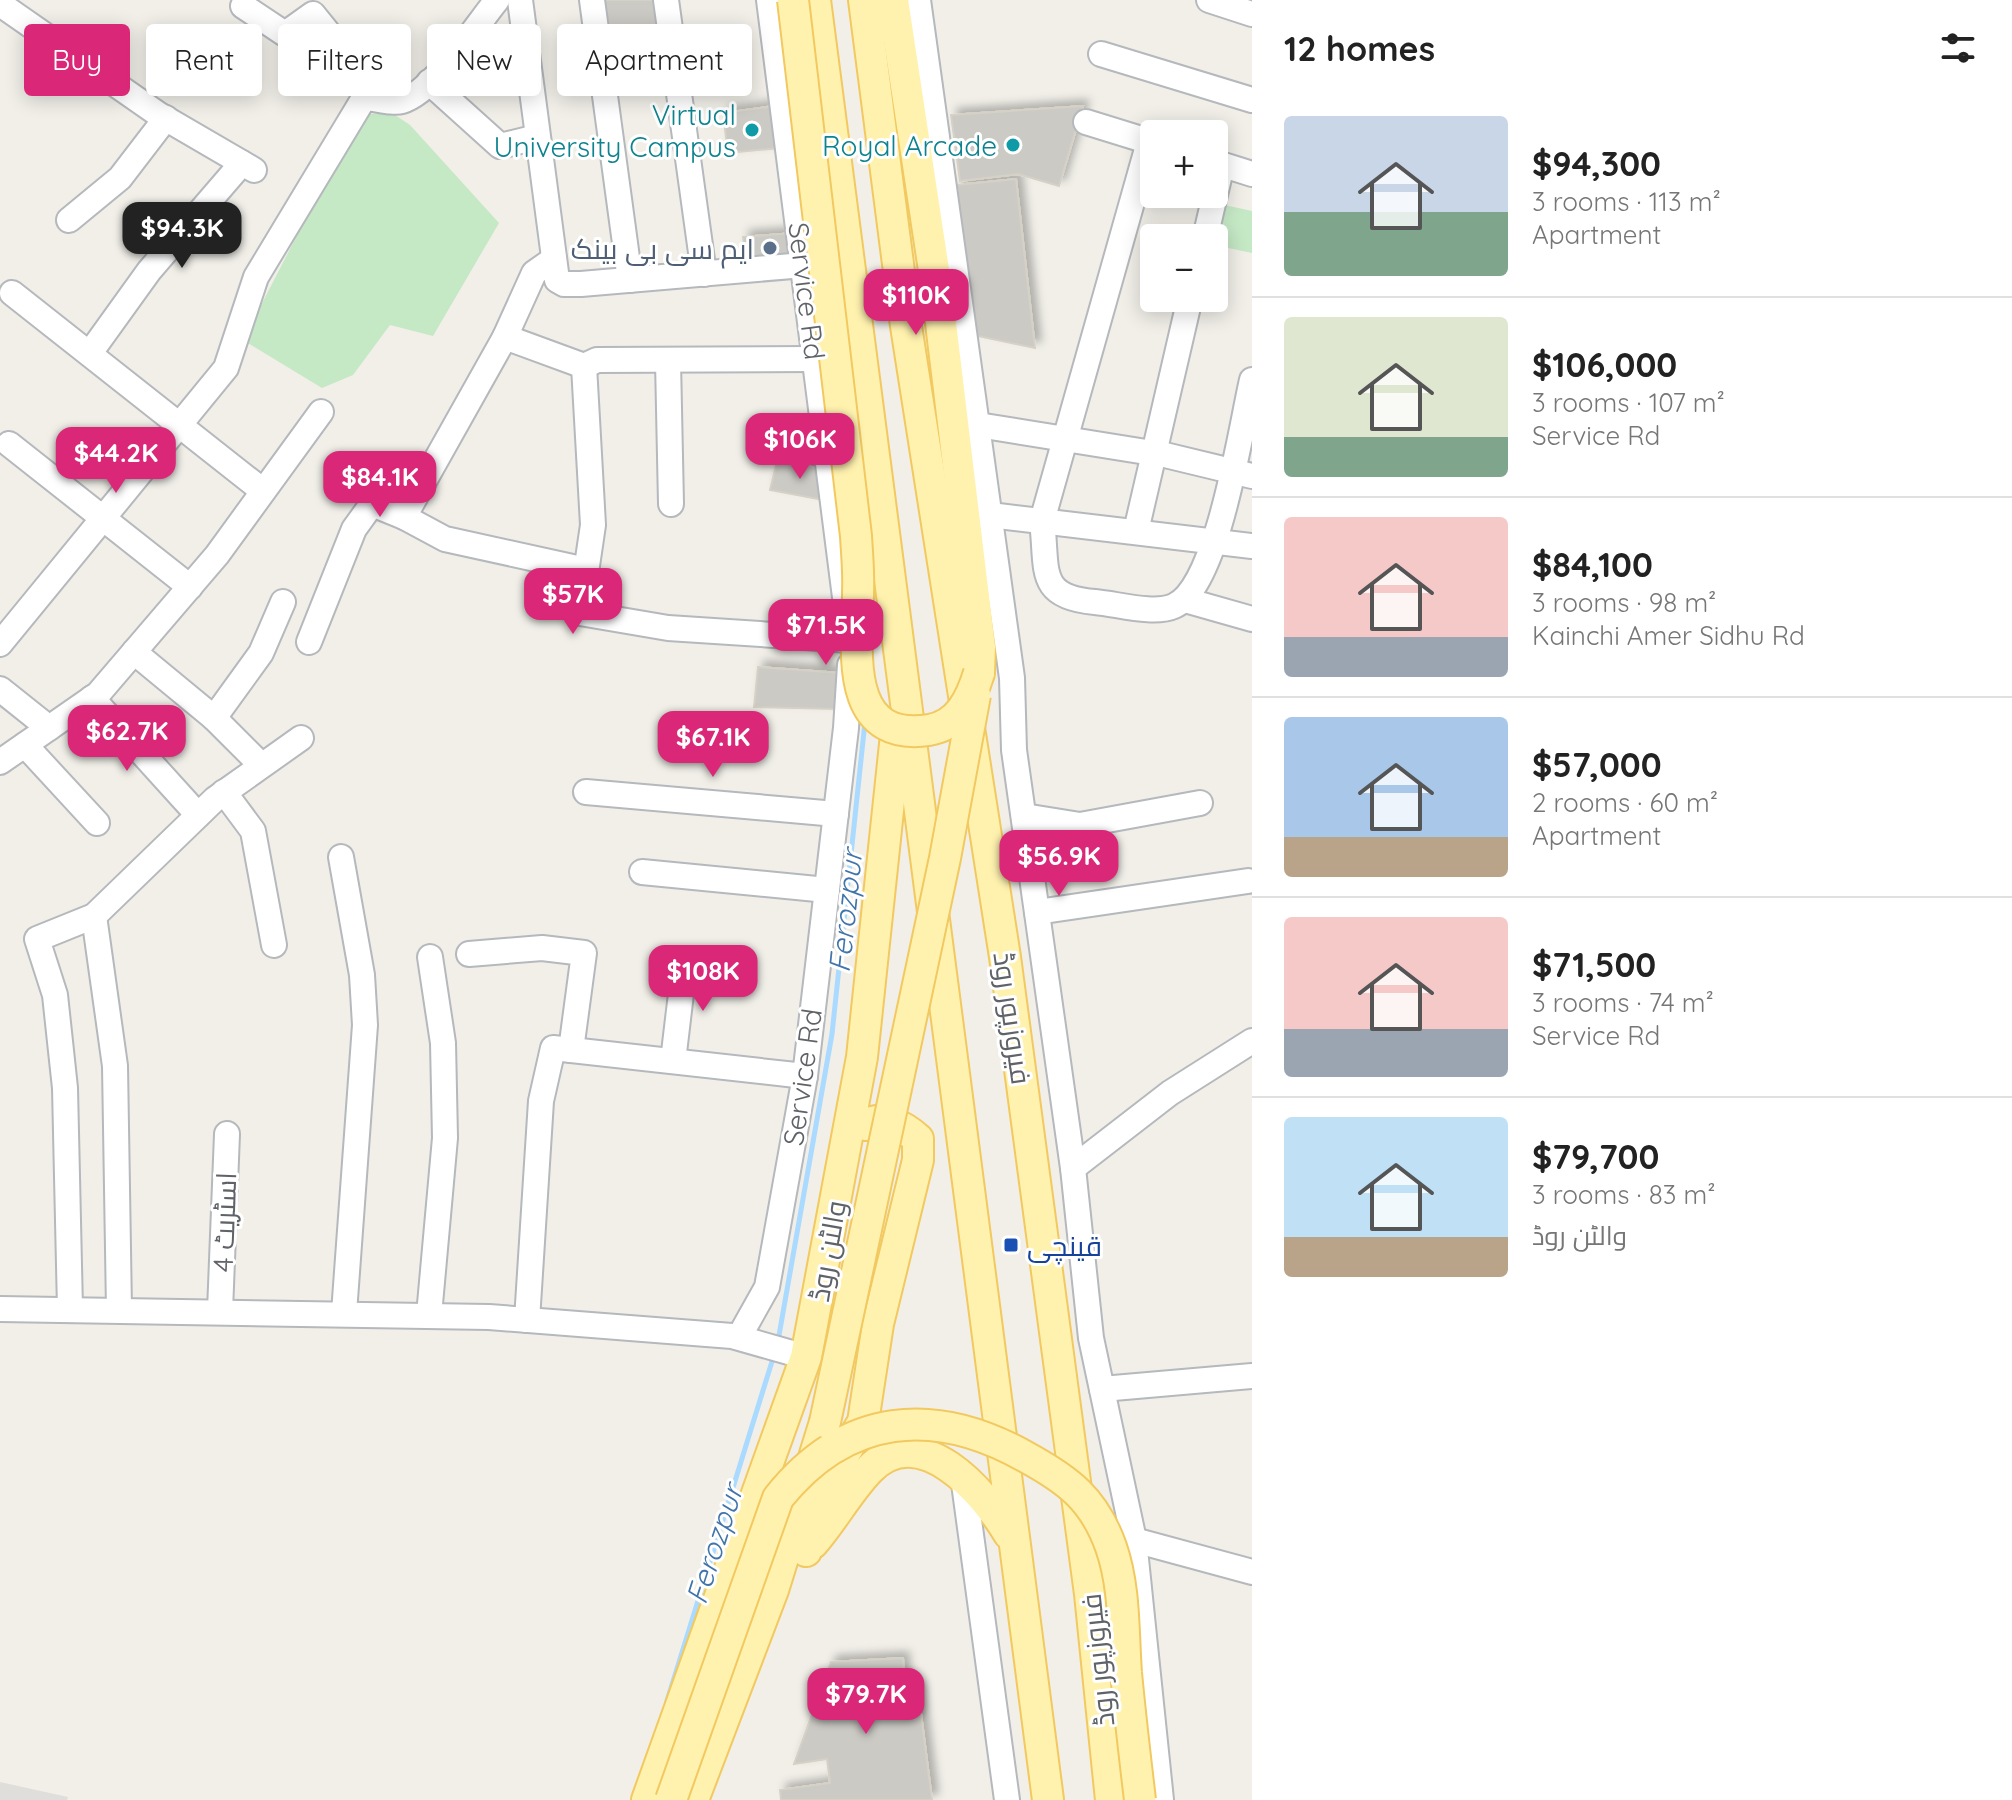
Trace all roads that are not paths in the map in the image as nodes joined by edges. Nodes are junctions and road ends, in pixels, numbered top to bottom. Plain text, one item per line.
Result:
1 (497, 0) edge
2 (520, 0) edge
3 (592, 0) edge
4 (666, 0) edge
5 (769, 0) edge
6 (793, 0) edge
7 (815, 0) edge
8 (864, 0) edge
9 (893, 0) edge
10 (918, 0) edge
11 (1209, 0) edge
12 (0, 4) edge
13 (243, 6) dead end
14 (1252, 14) edge
15 (477, 24) edge
16 (1101, 54) dead end
17 (427, 83) edge
18 (445, 96) edge
19 (381, 98) junction
20 (1252, 100) edge
21 (166, 118) junction
22 (1086, 122) dead end
23 (537, 137) junction
24 (1140, 139) edge
25 (1228, 167) edge
26 (1252, 174) edge
27 (1140, 183) edge
28 (69, 220) dead end
29 (554, 259) junction
30 (804, 265) junction
31 (704, 274) junction
32 (630, 280) junction
33 (12, 293) dead end
34 (1187, 312) edge
35 (505, 337) junction
36 (90, 353) junction
37 (816, 359) junction
38 (668, 361) junction
39 (584, 366) junction
40 (1252, 380) edge
41 (321, 412) dead end
42 (179, 422) junction
43 (978, 425) junction
44 (1064, 439) junction
45 (9, 444) dead end
46 (1153, 454) junction
47 (1242, 473) edge
48 (263, 491) junction
49 (671, 504) dead end
50 (102, 515) junction
51 (990, 515) junction
52 (404, 517) junction
53 (1042, 521) junction
54 (1136, 531) junction
55 (1217, 540) junction
56 (1252, 546) edge
57 (586, 570) junction
58 (190, 587) junction
59 (1185, 600) junction
60 (283, 602) dead end
61 (1252, 619) edge
62 (850, 640) junction
63 (309, 642) dead end
64 (0, 644) edge
65 (134, 652) junction
66 (979, 673) junction
67 (902, 677) junction
68 (0, 689) edge
69 (92, 698) junction
70 (214, 718) junction
71 (49, 728) junction
72 (301, 738) dead end
73 (25, 745) junction
74 (0, 762) edge
75 (261, 765) junction
76 (224, 792) junction
77 (586, 792) dead end
78 (1200, 803) dead end
79 (836, 814) junction
80 (198, 815) junction
81 (1024, 816) junction
82 (97, 823) dead end
83 (341, 857) dead end
84 (642, 872) dead end
85 (1248, 881) dead end
86 (827, 890) junction
87 (1037, 912) junction
88 (94, 916) junction
89 (274, 945) dead end
90 (469, 954) dead end
91 (430, 957) dead end
92 (685, 960) dead end
93 (1252, 1041) edge
94 (571, 1050) junction
95 (673, 1061) junction
96 (805, 1076) junction
97 (227, 1134) dead end
98 (1073, 1168) junction
99 (817, 1306) junction
100 (0, 1309) edge
101 (70, 1309) junction
102 (119, 1310) junction
103 (220, 1311) junction
104 (344, 1313) junction
105 (429, 1315) junction
106 (527, 1320) junction
107 (739, 1337) junction
108 (806, 1357) junction
109 (1252, 1376) edge
110 (1102, 1389) junction
111 (963, 1476) junction
112 (1134, 1540) junction
113 (1014, 1543) junction
114 (806, 1551) junction
115 (1252, 1572) edge
116 (773, 1590) junction
117 (647, 1800) edge
118 (671, 1800) edge
119 (693, 1800) edge
120 (1007, 1800) edge
121 (1048, 1800) edge
122 (1111, 1800) edge
123 (1140, 1800) edge
124 (1161, 1800) edge

1 - 15 street
2 - 23 street
3 - 32 street
4 - 31 street
5 - 30 street, Service Rd
6 - 66 main road, bridge
7 - 67 main road
8 - 122 main road, فیروزپور روڈ
9 - 66 main road
10 - 43 street
11 - 14 street
12 - 21 street
13 - 19 street
16 - 20 street
17 - 19 street
18 - 23 street
19 - 42 street
21 - 28 street
21 - 36 street
22 - 24 street
23 - 29 street
25 - 26 street
27 - 44 street
29 - 32 street
29 - 35 street
30 - 31 street
30 - 37 street, Service Rd
31 - 32 street
33 - 36 street
34 - 46 street
35 - 39 street
35 - 52 street
36 - 42 street
37 - 38 street
37 - 62 street, Service Rd
38 - 39 street
38 - 49 street
39 - 57 street
40 - 47 street
41 - 48 street
42 - 48 street
42 - 50 street
43 - 44 street
43 - 51 street
44 - 46 street
44 - 53 street
45 - 50 street
46 - 47 street
46 - 54 street
47 - 55 street
48 - 58 street
50 - 58 street
50 - 64 street
51 - 53 street
51 - 81 street
52 - 57 street
52 - 63 street
53 - 54 street
53 - 59 street
54 - 55 street
55 - 56 street
55 - 59 street
57 - 62 street
58 - 65 street
59 - 61 street
60 - 70 street
62 - 79 street, Service Rd
65 - 69 street
65 - 70 street
66 - 116 main road, bridge
67 - 99 main road, والٹن روڈ
67 - 113 main road
68 - 71 street
69 - 71 street
69 - 80 street
70 - 75 street
71 - 73 street
72 - 75 street
73 - 74 street
73 - 82 street
75 - 76 street
76 - 80 street
76 - 89 street
77 - 79 street
78 - 81 street
79 - 86 street, Service Rd
80 - 88 street
81 - 87 street
83 - 104 street
84 - 86 street
85 - 87 street
86 - 96 street, Service Rd
87 - 98 street
88 - 101 street
88 - 102 street
90 - 94 street
91 - 105 street
92 - 95 street
93 - 98 street
94 - 95 street
94 - 106 street
95 - 96 street
96 - 107 street, Service Rd
97 - 103 street, اسٹریٹ 4
98 - 110 street
99 - 108 main road, والٹن روڈ
99 - 114 main road
100 - 101 street
101 - 102 street
102 - 103 street
103 - 104 street
104 - 105 street
105 - 106 street
106 - 107 street
107 - 108 street
108 - 117 main road, والٹن روڈ
109 - 110 street
110 - 112 street
111 - 113 main road
111 - 114 main road
111 - 120 street
112 - 115 street
112 - 124 street
113 - 121 main road
114 - 116 main road
116 - 119 main road
118 - 123 main road, bridge

